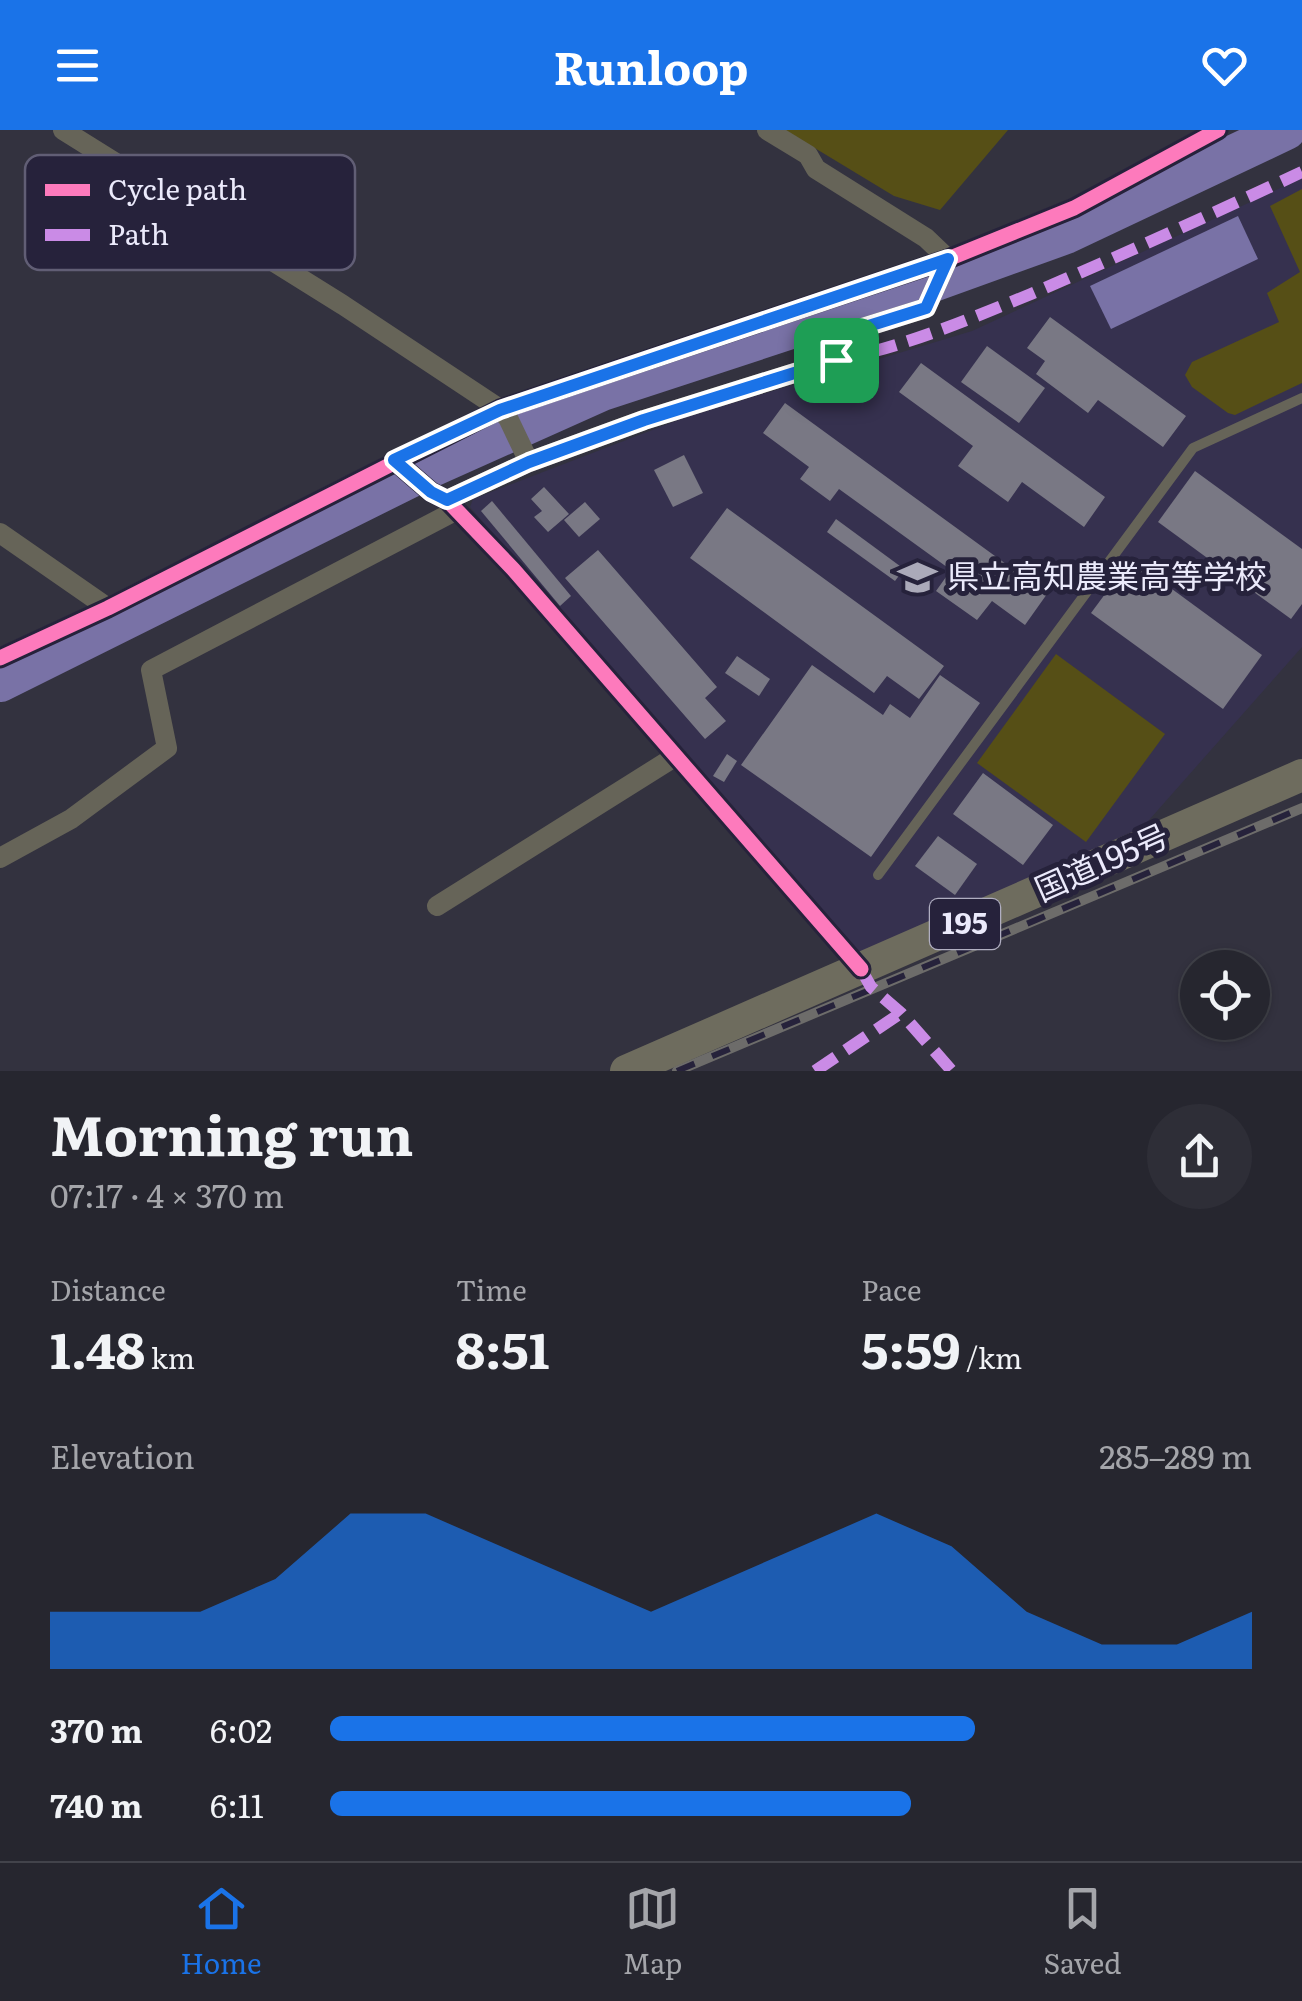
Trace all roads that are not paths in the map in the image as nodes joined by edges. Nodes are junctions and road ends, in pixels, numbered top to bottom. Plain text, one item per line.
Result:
1 (63, 130) edge
2 (767, 130) edge
3 (1218, 130) edge
4 (103, 155) edge
5 (946, 267) junction
6 (287, 270) edge
7 (1302, 398) edge
8 (504, 414) junction
9 (526, 456) junction
10 (397, 464) junction
11 (445, 501) junction
12 (0, 533) edge
13 (108, 608) junction
14 (0, 658) edge
15 (676, 756) junction
16 (1302, 774) edge
17 (0, 858) edge
18 (878, 875) dead end
19 (437, 906) dead end
20 (861, 970) junction
21 (626, 1071) edge

1 - 4 street
2 - 5 street
3 - 5 street
5 - 8 street
5 - 9 street
6 - 8 street
7 - 18 lane
8 - 9 street
8 - 10 street
9 - 11 street
10 - 11 street
10 - 13 street
11 - 15 street
11 - 17 street
12 - 13 street
13 - 14 street
15 - 19 street
15 - 20 street
16 - 20 highway, 国道195号 / 195
20 - 21 highway, 国道195号 / 195

